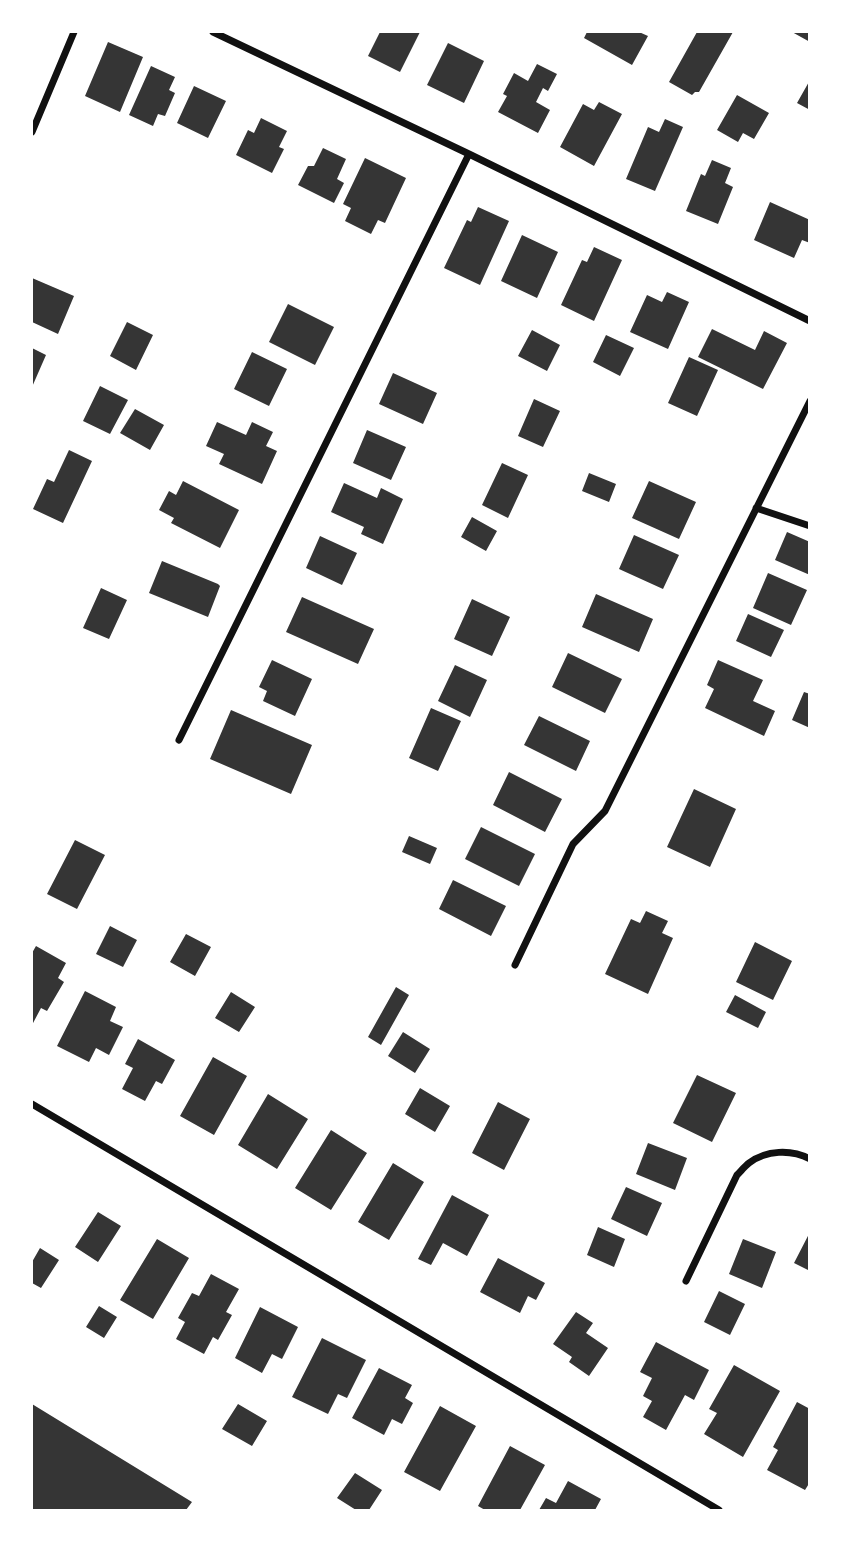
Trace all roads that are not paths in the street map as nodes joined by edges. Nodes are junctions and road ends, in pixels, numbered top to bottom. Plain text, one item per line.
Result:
1 (74, 32) edge
2 (213, 32) edge
3 (32, 132) edge
4 (469, 154) junction
5 (810, 321) edge
6 (810, 401) edge
7 (756, 508) junction
8 (810, 526) edge
9 (179, 740) dead end
10 (515, 965) dead end
11 (32, 1104) edge
12 (810, 1158) edge
13 (686, 1281) dead end
14 (719, 1510) edge

1 - 3 street
2 - 4 street
4 - 5 street
4 - 9 street
6 - 7 street
7 - 8 street
7 - 10 street
11 - 14 street
12 - 13 street

